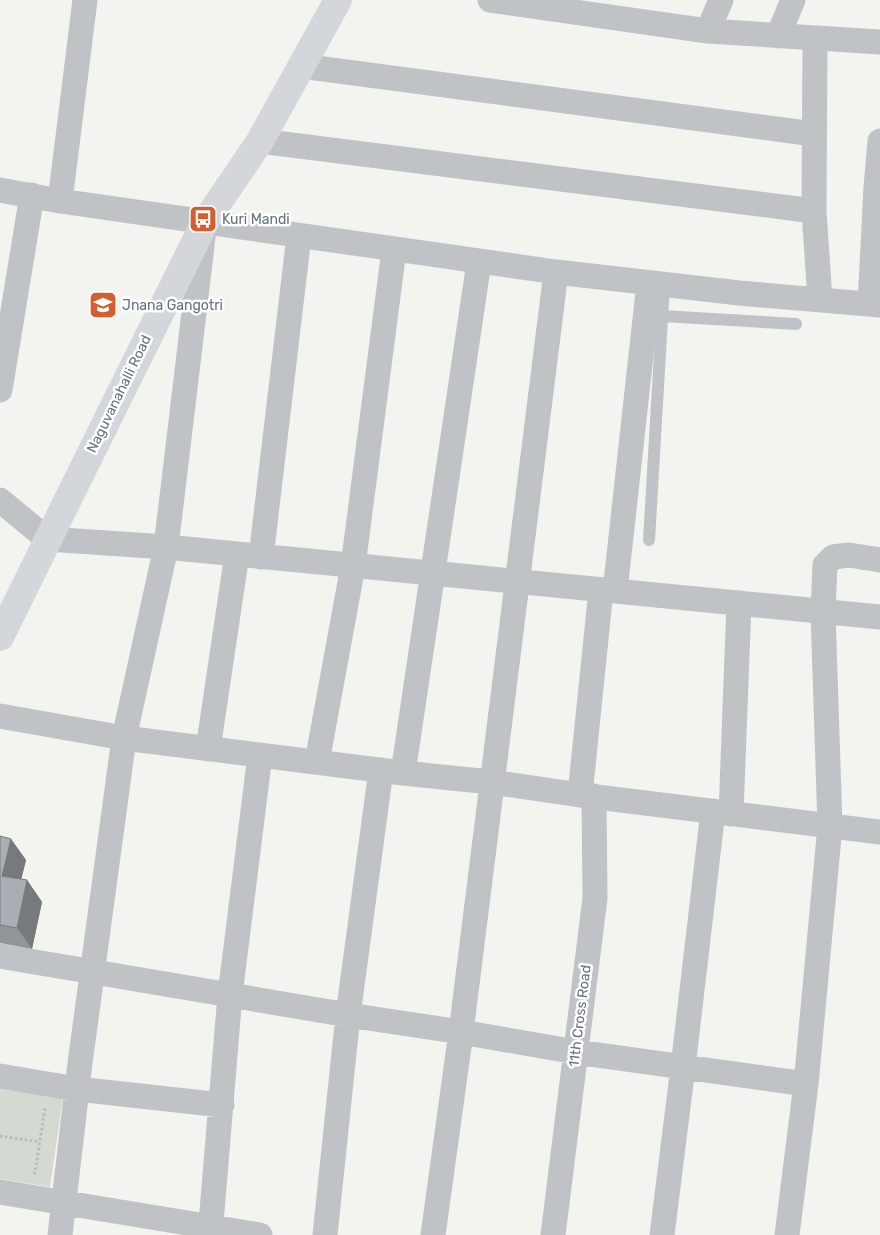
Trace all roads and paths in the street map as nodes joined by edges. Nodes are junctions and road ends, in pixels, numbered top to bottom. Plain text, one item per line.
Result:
1 (85, 0) edge
2 (338, 0) edge
3 (490, 0) edge
4 (721, 0) edge
5 (792, 0) edge
6 (708, 31) junction
7 (778, 36) junction
8 (815, 38) junction
9 (879, 38) edge
10 (301, 66) junction
11 (814, 134) junction
12 (880, 140) edge
13 (260, 141) junction
14 (0, 190) edge
15 (32, 195) junction
16 (60, 201) junction
17 (814, 210) junction
18 (205, 222) junction
19 (299, 236) junction
20 (394, 250) junction
21 (479, 262) junction
22 (556, 272) junction
23 (656, 284) junction
24 (820, 300) junction
25 (875, 305) edge
26 (662, 316) junction
27 (796, 324) dead end
28 (0, 390) edge
29 (0, 500) edge
30 (48, 539) junction
31 (649, 540) dead end
32 (166, 547) junction
33 (249, 555) junction
34 (880, 560) edge
35 (353, 566) junction
36 (432, 573) junction
37 (518, 582) junction
38 (608, 590) junction
39 (739, 603) junction
40 (823, 612) junction
41 (880, 617) edge
42 (0, 637) edge
43 (0, 716) edge
44 (124, 738) junction
45 (208, 749) junction
46 (260, 755) junction
47 (317, 762) junction
48 (392, 772) junction
49 (491, 782) junction
50 (587, 796) junction
51 (722, 812) junction
52 (830, 826) junction
53 (880, 832) edge
54 (0, 956) edge
55 (92, 971) junction
56 (230, 995) junction
57 (348, 1016) junction
58 (461, 1032) junction
59 (576, 1052) junction
60 (683, 1067) junction
61 (0, 1076) edge
62 (806, 1084) junction
63 (77, 1089) junction
64 (222, 1105) junction
65 (36, 1107) dead end
66 (0, 1136) edge
67 (40, 1142) junction
68 (26, 1172) dead end
69 (0, 1192) edge
70 (64, 1202) junction
71 (211, 1231) edge
72 (60, 1235) edge
73 (260, 1235) edge
74 (325, 1235) edge
75 (433, 1235) edge
76 (553, 1235) edge
77 (662, 1235) edge
78 (787, 1235) edge

1 - 16 street
2 - 10 street, Naguvanahalli Road
3 - 6 street
4 - 6 street
5 - 7 street
6 - 7 street
7 - 8 street
8 - 9 street
8 - 11 street
10 - 11 street
10 - 13 street, Naguvanahalli Road
11 - 17 street
12 - 25 street
13 - 17 street
13 - 18 street, Naguvanahalli Road
14 - 15 street
15 - 16 street
15 - 28 street
16 - 18 street
17 - 24 street
18 - 19 street
18 - 30 street, Naguvanahalli Road
18 - 32 street
19 - 20 street
19 - 33 street
20 - 21 street
20 - 35 street
21 - 22 street
21 - 36 street
22 - 23 street
22 - 37 street
23 - 24 street
23 - 26 lane
23 - 38 street, 11th Cross Road
24 - 25 street
26 - 27 lane
26 - 31 lane
29 - 30 street
30 - 32 street
30 - 42 street, Naguvanahalli Road
32 - 33 street
32 - 44 street
33 - 35 street
33 - 45 street
34 - 40 street
35 - 36 street
35 - 47 street
36 - 37 street
36 - 48 street
37 - 38 street
37 - 49 street
38 - 39 street
38 - 50 street, 11th Cross Road
39 - 40 street
39 - 51 street
40 - 41 street
40 - 52 street
43 - 44 street
44 - 45 street
44 - 55 street
45 - 46 street
46 - 47 street
46 - 56 street
47 - 48 street
48 - 49 street
48 - 57 street
49 - 50 street
49 - 58 street
50 - 51 street
50 - 59 street, 11th Cross Road
51 - 52 street
51 - 60 street
52 - 53 street
52 - 62 street
54 - 55 street
55 - 56 street
55 - 63 street
56 - 57 street
56 - 64 street
57 - 58 street
57 - 74 street
58 - 59 street
58 - 75 street
59 - 60 street
59 - 76 street, 11th Cross Road
60 - 62 street
60 - 77 street
61 - 63 street
62 - 78 street
63 - 64 street
63 - 70 street
64 - 71 street
65 - 67 path
66 - 67 path
67 - 68 path
69 - 70 street
70 - 71 street
70 - 72 street
71 - 73 street

